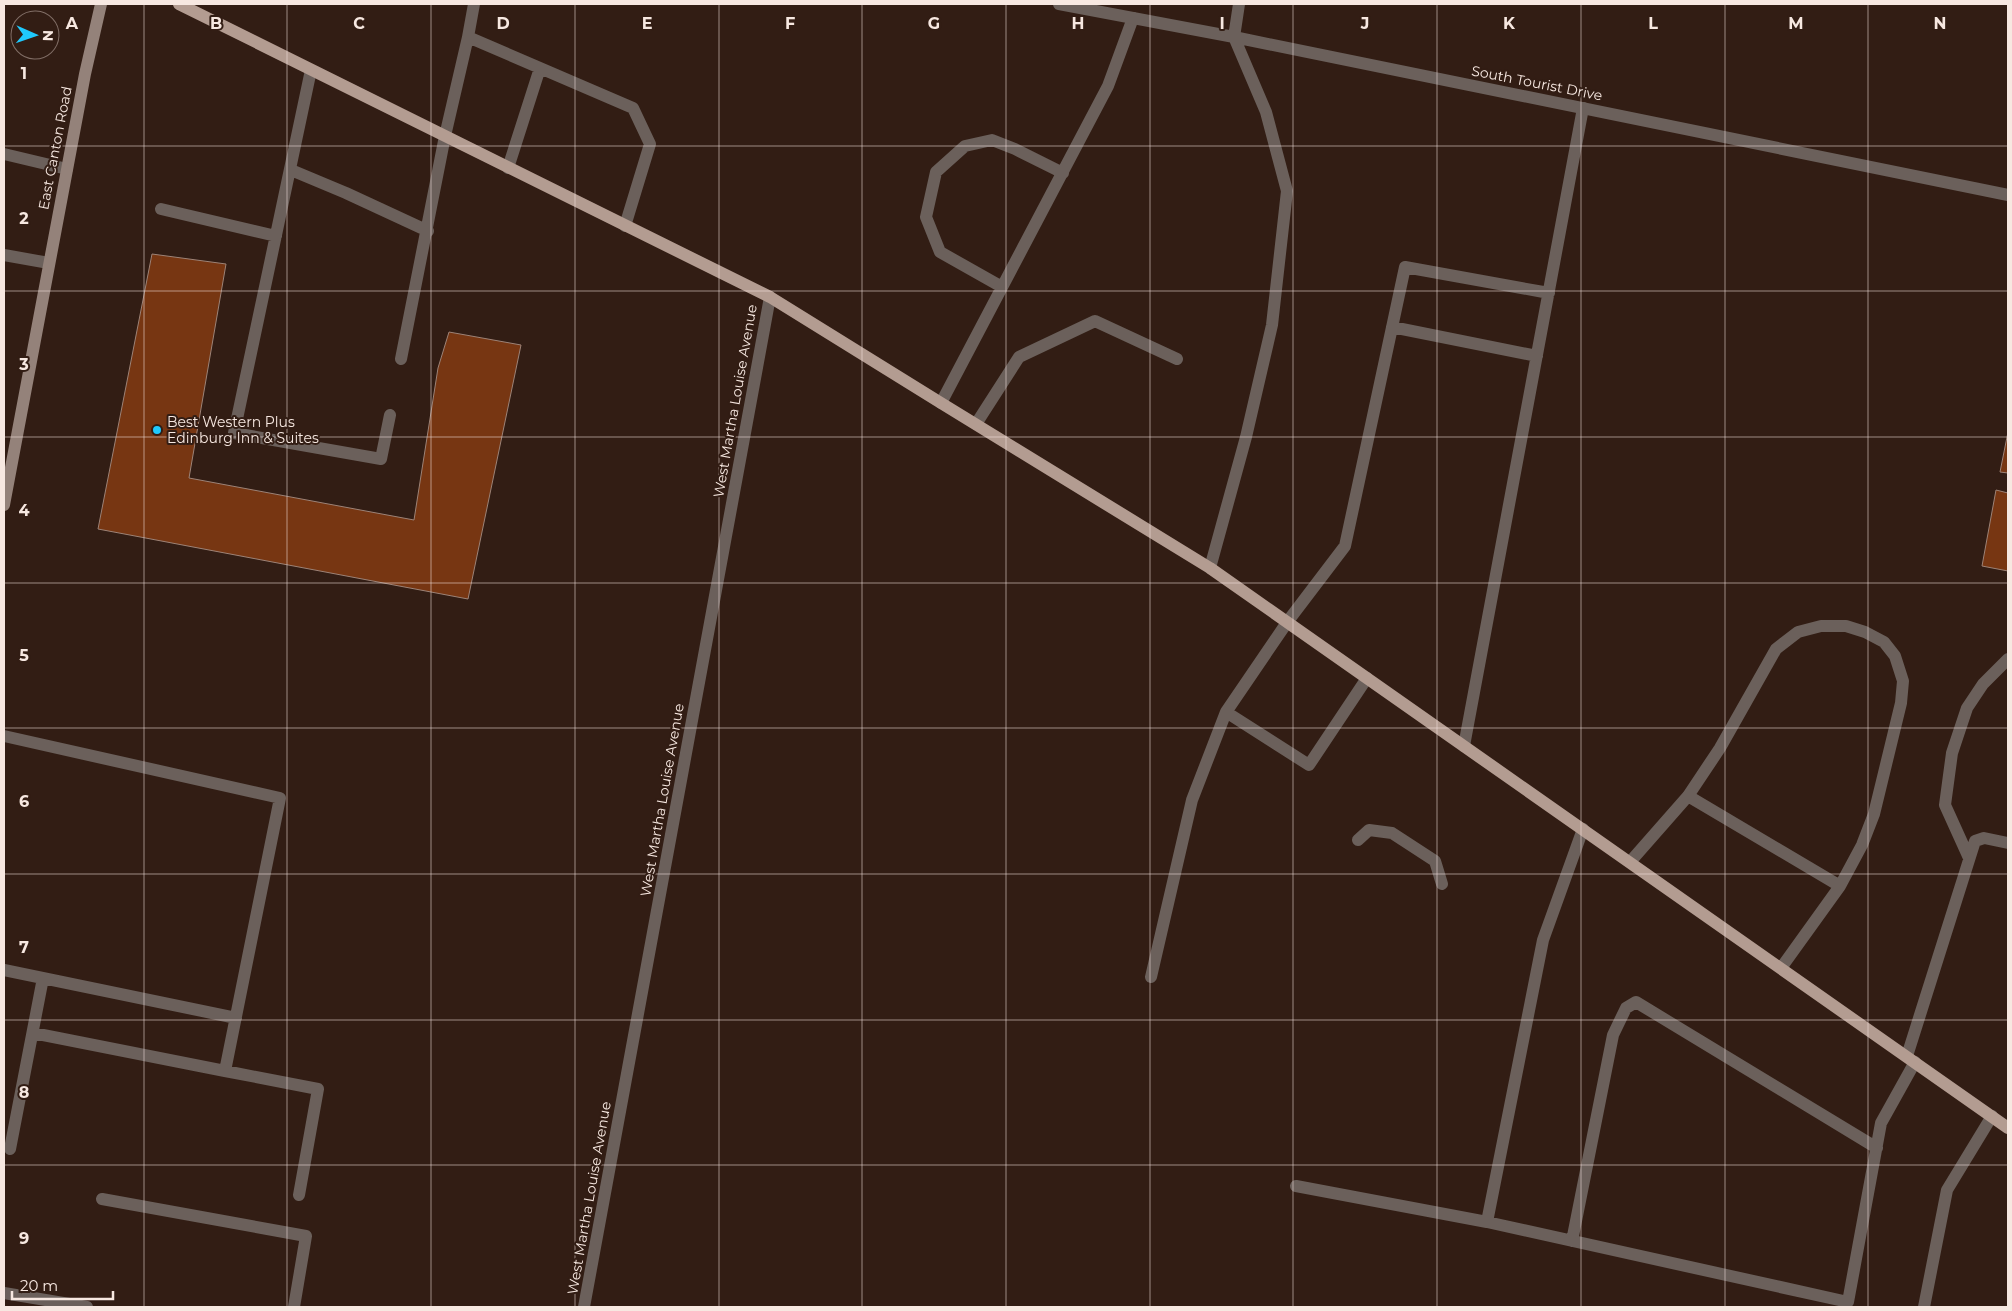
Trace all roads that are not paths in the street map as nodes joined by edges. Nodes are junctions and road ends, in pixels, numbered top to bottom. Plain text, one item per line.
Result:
1 (101, 4) edge
2 (179, 4) edge
3 (474, 4) edge
4 (1059, 4) edge
5 (1239, 4) edge
6 (1133, 18) junction
7 (468, 37) junction
8 (1234, 37) junction
9 (540, 68) junction
10 (311, 70) junction
11 (1583, 108) junction
12 (446, 136) junction
13 (4, 154) edge
14 (508, 168) junction
15 (67, 169) junction
16 (291, 170) junction
17 (1063, 173) junction
18 (2008, 195) edge
19 (161, 209) dead end
20 (625, 226) junction
21 (428, 231) junction
22 (276, 236) junction
23 (4, 255) edge
24 (49, 263) junction
25 (1002, 287) junction
26 (1549, 293) junction
27 (770, 298) junction
28 (1392, 327) junction
29 (1537, 356) junction
30 (401, 359) dead end
31 (1177, 359) dead end
32 (941, 403) junction
33 (390, 415) dead end
34 (976, 424) junction
35 (4, 506) edge
36 (1210, 568) junction
37 (1288, 622) junction
38 (2008, 659) edge
39 (1367, 678) junction
40 (1226, 712) junction
41 (4, 736) edge
42 (1464, 746) junction
43 (1688, 796) junction
44 (1583, 829) junction
45 (1358, 840) dead end
46 (2008, 843) edge
47 (1970, 858) junction
48 (1630, 862) junction
49 (1442, 884) dead end
50 (1840, 886) junction
51 (1781, 968) junction
52 (4, 970) edge
53 (1151, 977) dead end
54 (42, 978) junction
55 (236, 1018) junction
56 (33, 1033) junction
57 (1911, 1059) junction
58 (225, 1071) junction
59 (1992, 1116) junction
60 (2008, 1128) edge
61 (10, 1148) dead end
62 (1877, 1148) junction
63 (1296, 1186) dead end
64 (299, 1195) dead end
65 (102, 1199) dead end
66 (1487, 1222) junction
67 (1572, 1241) junction
68 (4, 1293) edge
69 (1848, 1305) edge
70 (87, 1307) edge
71 (294, 1307) edge
72 (584, 1307) edge
73 (1924, 1307) edge

1 - 15 main road, East Canton Road
2 - 10 main road
3 - 7 street
4 - 6 street, South Tourist Drive
5 - 8 street
6 - 8 street, South Tourist Drive
6 - 17 street
7 - 9 street
7 - 12 street
8 - 11 street, South Tourist Drive
8 - 36 street
9 - 14 street
9 - 20 street
10 - 12 main road
10 - 16 street
11 - 18 street, South Tourist Drive
11 - 26 street
12 - 14 main road
12 - 21 street
13 - 15 street
14 - 20 main road
15 - 24 main road, East Canton Road
16 - 21 street
16 - 22 street
17 - 25 street
17 - 25 street
19 - 22 street
20 - 27 main road
21 - 30 street
22 - 33 street
23 - 24 street
24 - 35 main road, East Canton Road
25 - 32 street
26 - 28 street
26 - 29 street
27 - 32 main road
27 - 72 street, West Martha Louise Avenue
28 - 29 street
28 - 37 street
29 - 42 street
31 - 34 street
32 - 34 main road
34 - 36 main road
36 - 37 main road
37 - 39 main road
37 - 40 street
38 - 47 street
39 - 40 street
39 - 42 main road
40 - 53 street
41 - 55 street
42 - 44 main road
43 - 48 street
43 - 50 street
43 - 50 street
44 - 48 main road
44 - 66 street
45 - 49 street
46 - 47 street
47 - 57 street
48 - 51 main road
50 - 51 street
51 - 57 main road
52 - 54 street
54 - 55 street
54 - 56 street
55 - 58 street
56 - 58 street
56 - 61 street
57 - 59 main road
57 - 62 street
58 - 64 street
59 - 60 main road
59 - 73 street
62 - 67 street
62 - 69 street
63 - 66 street
65 - 71 street
66 - 67 street
67 - 69 street
68 - 70 street

